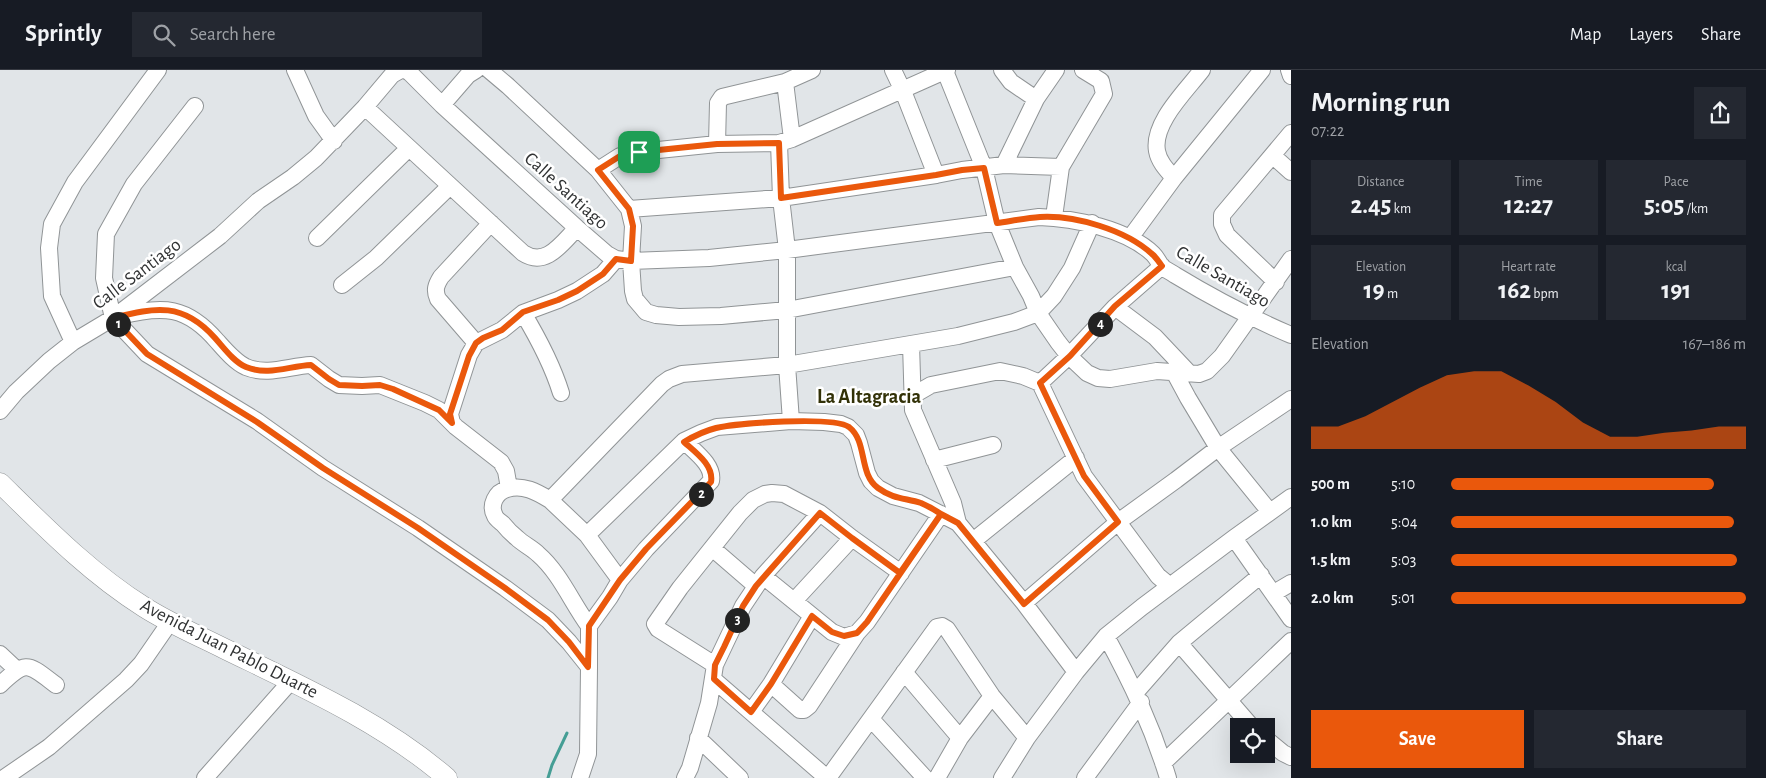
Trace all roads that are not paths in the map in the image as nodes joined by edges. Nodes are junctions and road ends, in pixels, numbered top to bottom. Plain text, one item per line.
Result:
1 (158, 70) edge
2 (295, 70) edge
3 (476, 70) edge
4 (489, 70) edge
5 (812, 70) edge
6 (893, 70) edge
7 (1002, 70) edge
8 (1056, 70) edge
9 (1083, 70) edge
10 (1202, 70) edge
11 (1262, 70) edge
12 (1289, 70) edge
13 (946, 71) edge
14 (1291, 76) edge
15 (785, 82) junction
16 (903, 91) junction
17 (1036, 99) junction
18 (442, 105) junction
19 (195, 106) dead end
20 (365, 107) junction
21 (1291, 133) edge
22 (334, 141) junction
23 (786, 141) junction
24 (717, 144) junction
25 (409, 148) junction
26 (1273, 156) junction
27 (1004, 165) junction
28 (1061, 167) junction
29 (984, 168) junction
30 (598, 170) junction
31 (1291, 172) edge
32 (936, 175) junction
33 (1174, 178) junction
34 (450, 186) junction
35 (781, 198) junction
36 (629, 209) junction
37 (1054, 217) junction
38 (491, 223) junction
39 (997, 223) junction
40 (1092, 224) junction
41 (578, 228) junction
42 (317, 238) dead end
43 (1130, 238) junction
44 (787, 250) junction
45 (624, 260) junction
46 (1291, 260) edge
47 (1162, 266) junction
48 (1015, 267) junction
49 (1276, 282) junction
50 (342, 285) dead end
51 (1115, 306) junction
52 (787, 310) junction
53 (523, 312) junction
54 (1038, 313) junction
55 (1249, 317) junction
56 (113, 318) junction
57 (1291, 336) edge
58 (73, 342) junction
59 (476, 343) junction
60 (910, 344) junction
61 (1070, 356) junction
62 (787, 365) junction
63 (1181, 372) junction
64 (1040, 383) junction
65 (561, 393) dead end
66 (912, 396) junction
67 (1291, 399) edge
68 (0, 411) edge
69 (791, 421) junction
70 (452, 423) junction
71 (684, 442) junction
72 (993, 445) dead end
73 (1218, 448) junction
74 (1076, 458) junction
75 (934, 460) junction
76 (0, 483) edge
77 (510, 488) junction
78 (1291, 497) edge
79 (550, 500) junction
80 (1270, 512) junction
81 (820, 513) junction
82 (941, 514) junction
83 (1118, 522) junction
84 (958, 523) junction
85 (587, 535) junction
86 (852, 538) junction
87 (1234, 538) junction
88 (973, 541) junction
89 (712, 548) junction
90 (900, 573) junction
91 (1261, 575) junction
92 (620, 580) junction
93 (759, 581) junction
94 (1291, 583) edge
95 (1170, 586) junction
96 (1274, 593) junction
97 (794, 601) junction
98 (1024, 604) junction
99 (812, 616) junction
100 (1291, 619) edge
101 (170, 622) junction
102 (589, 626) junction
103 (857, 633) junction
104 (1106, 636) junction
105 (1291, 641) edge
106 (1179, 644) junction
107 (0, 654) edge
108 (588, 667) junction
109 (16, 669) junction
110 (714, 672) junction
111 (904, 672) junction
112 (1076, 672) junction
113 (292, 681) junction
114 (771, 684) junction
115 (0, 685) edge
116 (56, 685) dead end
117 (992, 696) junction
118 (1138, 697) junction
119 (1227, 700) junction
120 (751, 712) junction
121 (1244, 718) edge
122 (870, 719) junction
123 (698, 738) junction
124 (960, 738) junction
125 (1027, 738) junction
126 (1275, 744) edge
127 (1288, 751) edge
128 (1166, 770) edge
129 (4, 778) edge
130 (205, 778) edge
131 (447, 778) edge
132 (580, 778) edge
133 (685, 778) edge
134 (740, 778) edge
135 (828, 778) edge
136 (925, 778) edge
137 (937, 778) edge
138 (1002, 778) edge
139 (1085, 778) edge

1 - 58 street
2 - 22 street
3 - 18 street
4 - 30 street
5 - 15 street
6 - 16 street
7 - 17 street
8 - 17 street
9 - 28 street
10 - 33 street
11 - 33 street
12 - 14 street
13 - 16 street
13 - 29 street
15 - 23 street
15 - 24 street
16 - 23 street
16 - 32 street
17 - 27 street
18 - 20 street, Calle Santiago
18 - 41 street, Calle Santiago
19 - 56 street
20 - 22 street, Calle Santiago
20 - 25 street
21 - 26 street
22 - 56 street, Calle Santiago
23 - 24 street
23 - 35 street
24 - 30 street
25 - 34 street
25 - 42 street
26 - 31 street
26 - 49 street
27 - 28 street
27 - 29 street
28 - 37 street
29 - 32 street
29 - 39 street
30 - 36 street
32 - 35 street
33 - 43 street
34 - 38 street
34 - 50 street
35 - 36 street
35 - 44 street
36 - 45 street
37 - 39 street, Calle Santiago
37 - 40 street, Calle Santiago
38 - 41 street
38 - 59 street
39 - 44 street, Calle Santiago
39 - 48 street
40 - 43 street, Calle Santiago
40 - 54 street
41 - 45 street, Calle Santiago
43 - 47 street, Calle Santiago
44 - 45 street, Calle Santiago
44 - 52 street
45 - 52 street
45 - 53 street
46 - 49 street
47 - 51 street
47 - 55 street, Calle Santiago
48 - 52 street
48 - 54 street
49 - 55 street
51 - 61 street
51 - 63 street
52 - 62 street
53 - 59 street
53 - 65 street
54 - 60 street
54 - 61 street
55 - 57 street, Calle Santiago
55 - 63 street
56 - 58 street, Calle Santiago
56 - 70 street
56 - 108 street
58 - 68 street, Calle Santiago
59 - 70 street
60 - 62 street
60 - 66 street
61 - 63 street
61 - 64 street
62 - 69 street
62 - 79 street
63 - 73 street
64 - 66 street
64 - 74 street
66 - 75 street
67 - 73 street
69 - 71 street
69 - 82 street
70 - 77 street
71 - 85 street
71 - 92 street
72 - 75 street
73 - 80 street
73 - 83 street
74 - 83 street
74 - 88 street
75 - 84 street
76 - 101 main road, Avenida Juan Pablo Duarte
77 - 79 street
77 - 102 street
78 - 80 street
79 - 85 street
80 - 87 street
81 - 86 street
81 - 89 street
81 - 93 street
82 - 84 street
82 - 90 street
83 - 95 street
83 - 98 street
84 - 88 street
85 - 92 street
86 - 90 street
86 - 97 street
87 - 91 street
87 - 95 street
88 - 98 street
89 - 93 street
89 - 110 street
90 - 103 street
91 - 96 street
91 - 106 street
92 - 102 street
93 - 97 street
93 - 110 street
94 - 96 street
95 - 104 street
96 - 100 street
97 - 99 street
98 - 112 street
99 - 103 street
99 - 114 street
101 - 113 main road, Avenida Juan Pablo Duarte
101 - 129 street
102 - 108 street
103 - 114 street
104 - 112 street
104 - 118 street
105 - 119 street
106 - 118 street
106 - 119 street
107 - 109 street
108 - 132 street
109 - 115 street
109 - 116 street
110 - 120 street
110 - 123 street
111 - 117 street
111 - 122 street
111 - 124 street
112 - 125 street
113 - 130 street
113 - 131 main road, Avenida Juan Pablo Duarte
114 - 120 street
117 - 124 street
117 - 125 street
118 - 128 street
118 - 139 street
119 - 121 street
119 - 128 street
120 - 135 street
122 - 135 street
122 - 136 street
123 - 133 street
123 - 134 street
124 - 137 street
125 - 138 street
126 - 127 street

